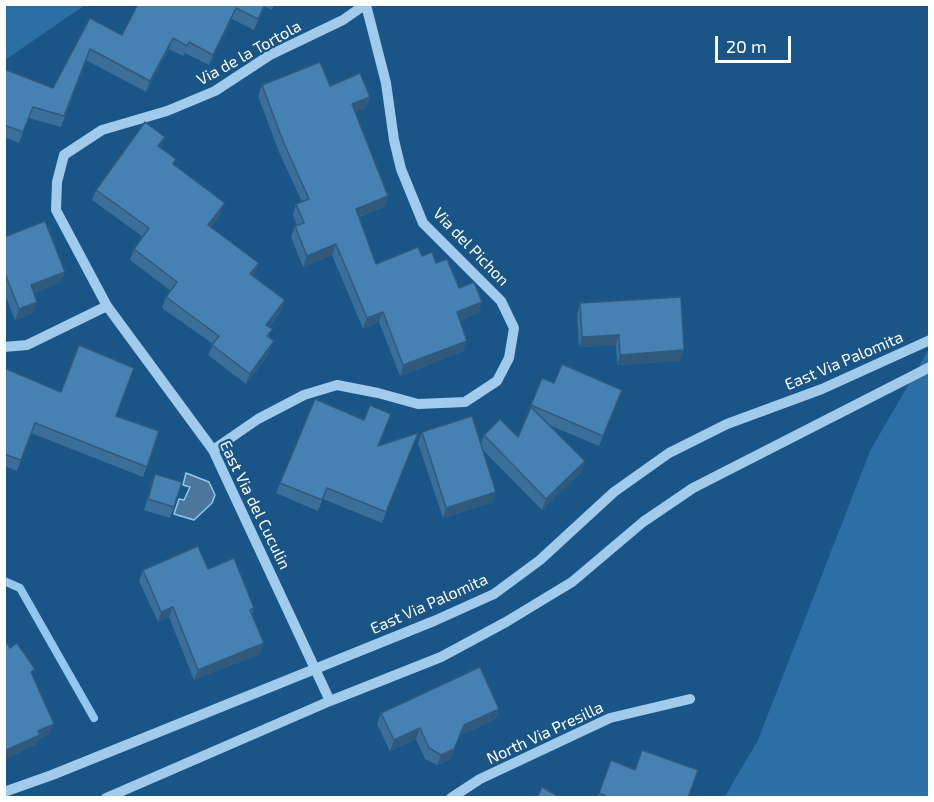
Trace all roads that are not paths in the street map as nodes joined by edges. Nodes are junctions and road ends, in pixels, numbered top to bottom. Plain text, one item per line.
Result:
1 (366, 5) edge
2 (107, 306) junction
3 (930, 340) edge
4 (4, 347) edge
5 (930, 367) edge
6 (213, 450) junction
7 (316, 668) junction
8 (690, 699) dead end
9 (330, 701) junction
10 (4, 792) edge
11 (106, 798) edge
12 (451, 798) edge

1 - 2 street, Via de la Tortola
1 - 6 street, Via del Pichon
2 - 4 street
2 - 6 street, East Via del Cuculin
3 - 7 street, East Via Palomita
5 - 9 street
6 - 7 street, East Via del Cuculin
7 - 9 street, East Via del Cuculin
7 - 10 street, East Via Palomita
8 - 12 street, North Via Presilla
9 - 11 street

